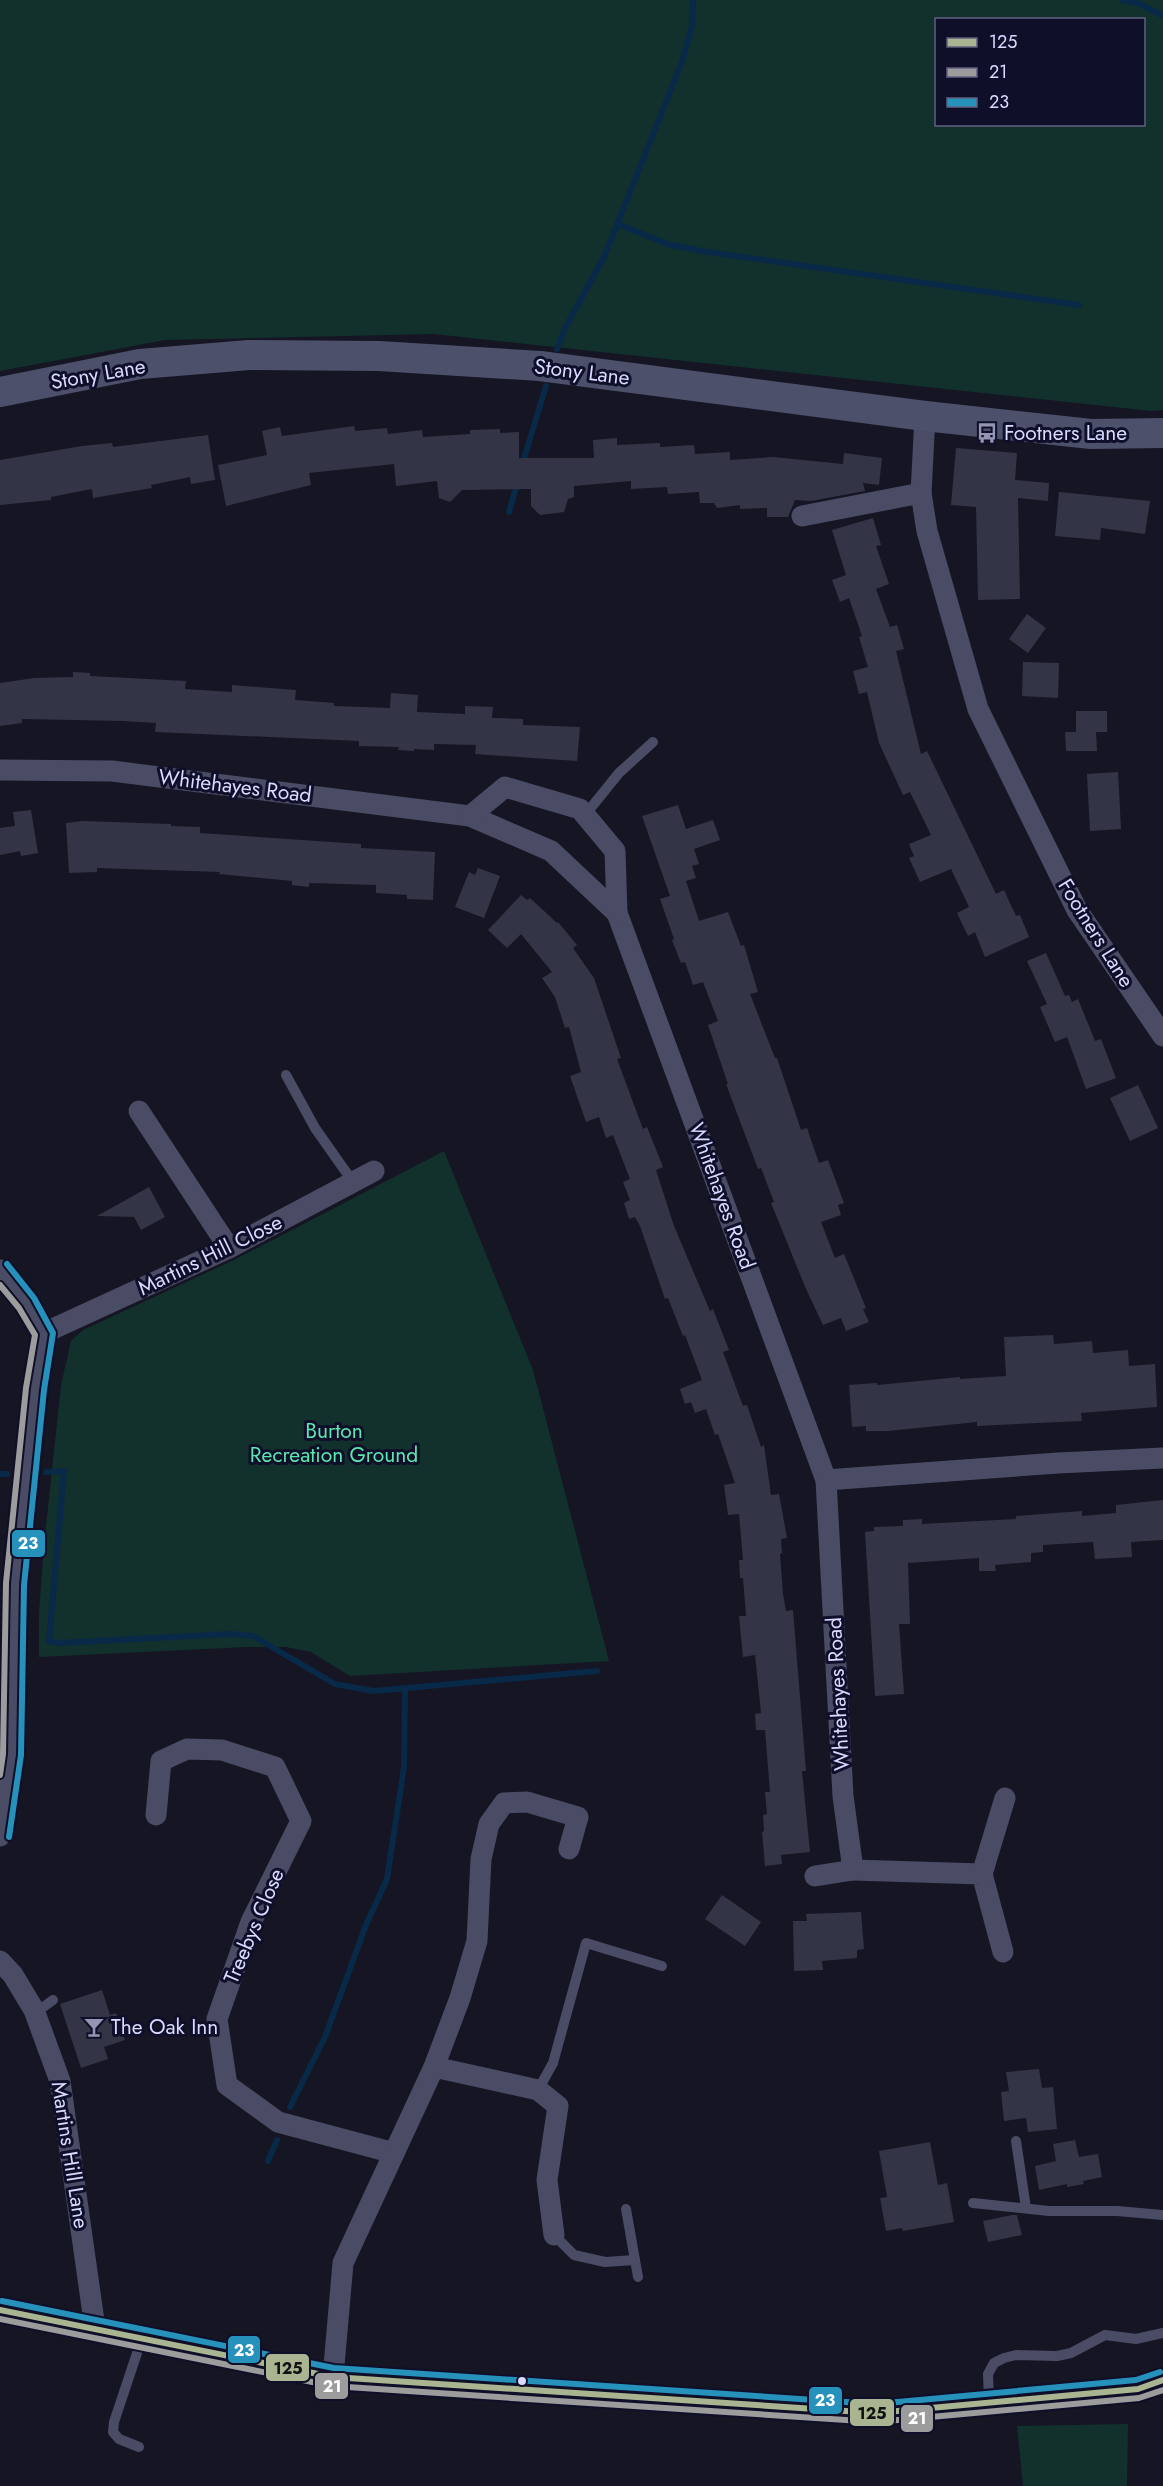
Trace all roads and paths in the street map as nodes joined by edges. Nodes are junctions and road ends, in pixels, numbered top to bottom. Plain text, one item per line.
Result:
1 (0, 392) edge
2 (925, 416) junction
3 (1163, 433) edge
4 (921, 493) junction
5 (802, 516) dead end
6 (653, 742) dead end
7 (0, 770) edge
8 (585, 815) junction
9 (470, 816) junction
10 (617, 913) junction
11 (1163, 1036) edge
12 (286, 1075) dead end
13 (139, 1111) dead end
14 (374, 1171) dead end
15 (353, 1182) junction
16 (229, 1248) junction
17 (0, 1270) edge
18 (44, 1333) junction
19 (1163, 1458) edge
20 (826, 1480) junction
21 (7, 1584) edge
22 (1005, 1798) dead end
23 (156, 1815) dead end
24 (0, 1836) edge
25 (569, 1849) dead end
26 (853, 1870) junction
27 (982, 1874) junction
28 (815, 1876) dead end
29 (1003, 1952) dead end
30 (0, 1961) edge
31 (662, 1966) dead end
32 (53, 2000) dead end
33 (34, 2010) junction
34 (434, 2067) junction
35 (538, 2090) junction
36 (1016, 2140) dead end
37 (394, 2153) junction
38 (973, 2203) dead end
39 (1026, 2208) junction
40 (626, 2209) dead end
41 (1163, 2215) edge
42 (554, 2235) joint
43 (635, 2260) junction
44 (638, 2277) dead end
45 (0, 2310) edge
46 (95, 2328) junction
47 (1163, 2333) edge
48 (142, 2338) junction
49 (333, 2377) junction
50 (1163, 2380) edge
51 (989, 2403) junction
52 (139, 2447) dead end

1 - 2 main road, Stony Lane
2 - 3 main road, Stony Lane
2 - 4 street, Footners Lane
4 - 5 street
4 - 11 street, Footners Lane
6 - 8 lane
7 - 9 street, Whitehayes Road
8 - 9 street, Whitehayes Road
8 - 10 street, Whitehayes Road
9 - 10 street, Whitehayes Road
10 - 20 street, Whitehayes Road
12 - 15 lane
13 - 16 street
14 - 15 street, Martins Hill Close
15 - 16 street, Martins Hill Close
16 - 18 street, Martins Hill Close
17 - 18 street
18 - 21 street
19 - 20 street
20 - 26 street, Whitehayes Road
21 - 24 street
22 - 27 street
23 - 37 street, Treebys Close
25 - 34 street
26 - 27 street
26 - 28 street
27 - 29 street
30 - 33 street, Martins Hill Lane
31 - 35 lane
32 - 33 lane
33 - 46 street, Martins Hill Lane
34 - 35 street
34 - 37 street
35 - 42 street
36 - 39 lane
37 - 49 street
38 - 39 lane
39 - 41 lane
40 - 43 lane
42 - 43 lane
43 - 44 lane
45 - 46 street
46 - 48 street
47 - 51 lane
48 - 49 street
48 - 52 lane
49 - 51 street
50 - 51 street

